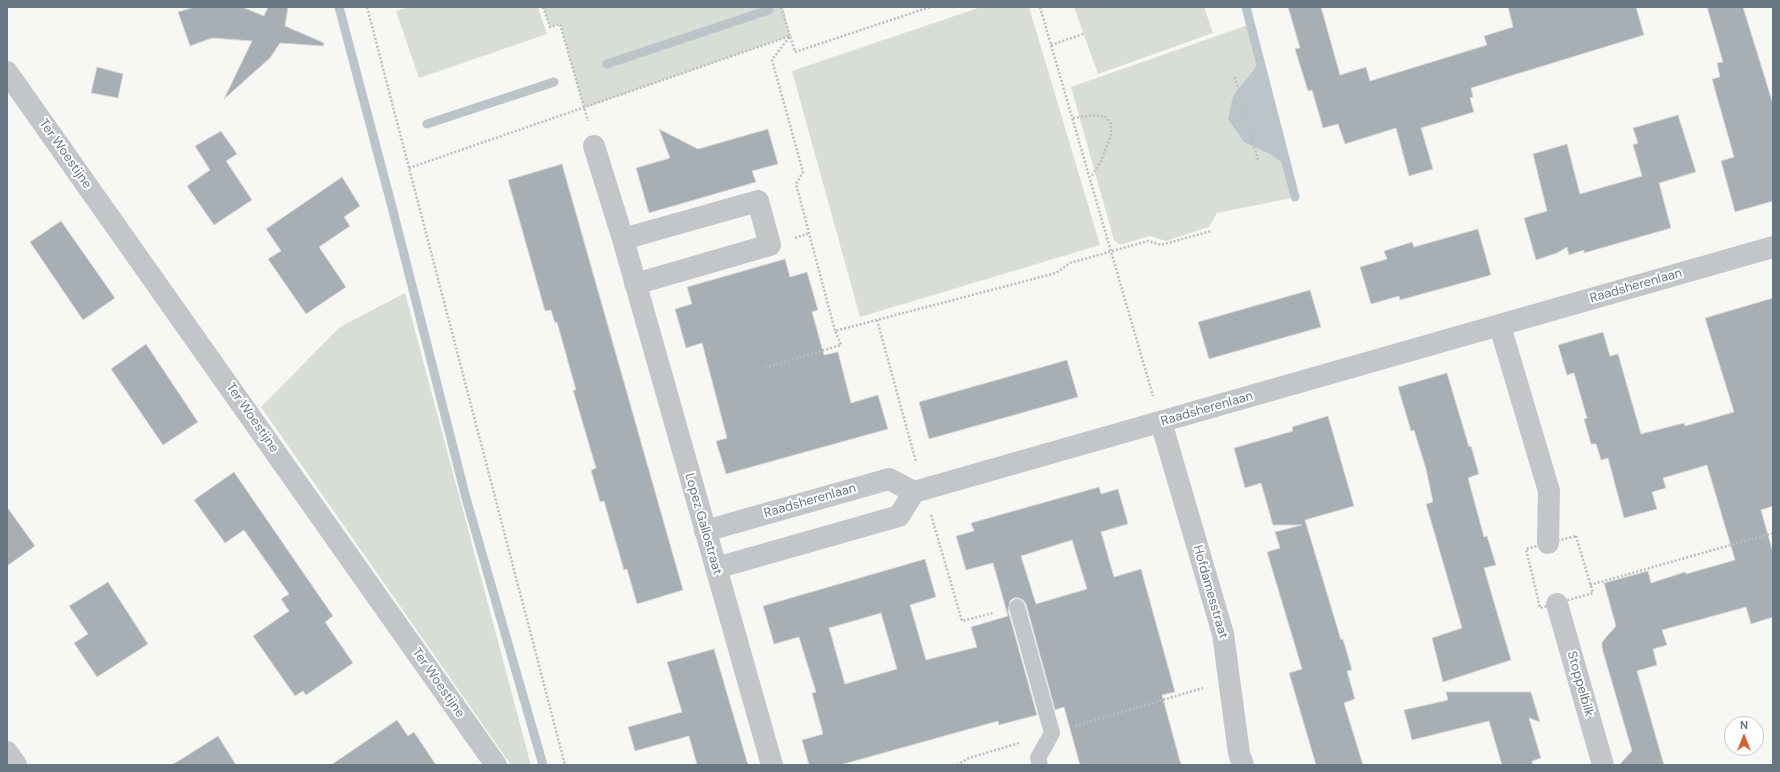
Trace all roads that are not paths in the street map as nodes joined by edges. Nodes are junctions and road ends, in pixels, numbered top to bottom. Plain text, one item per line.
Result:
1 (7, 72) edge
2 (594, 146) road end
3 (623, 239) junction
4 (1773, 247) edge
5 (635, 284) junction
6 (1500, 326) junction
7 (1161, 422) junction
8 (919, 490) junction
9 (705, 531) junction
10 (1548, 543) road end
11 (716, 568) junction
12 (1557, 604) road end
13 (1018, 607) road end
14 (7, 752) edge
15 (16, 765) edge
16 (496, 765) edge
17 (772, 765) edge
18 (1040, 765) edge
19 (1243, 765) edge
20 (1603, 765) edge

1 - 16 street, Ter Woestijne
2 - 3 street, Lopez Gallostraat
3 - 5 street, Lopez Gallostraat
3 - 5 street
4 - 6 street, Raadsherenlaan
5 - 9 street, Lopez Gallostraat
6 - 7 street, Raadsherenlaan
6 - 10 street
7 - 8 street, Raadsherenlaan
7 - 19 street, Hofdamesstraat
8 - 9 street, Raadsherenlaan
8 - 11 street
9 - 11 street, Lopez Gallostraat
11 - 17 street, Lopez Gallostraat
12 - 20 street, Stoppelbilk
13 - 18 lane
14 - 15 street

